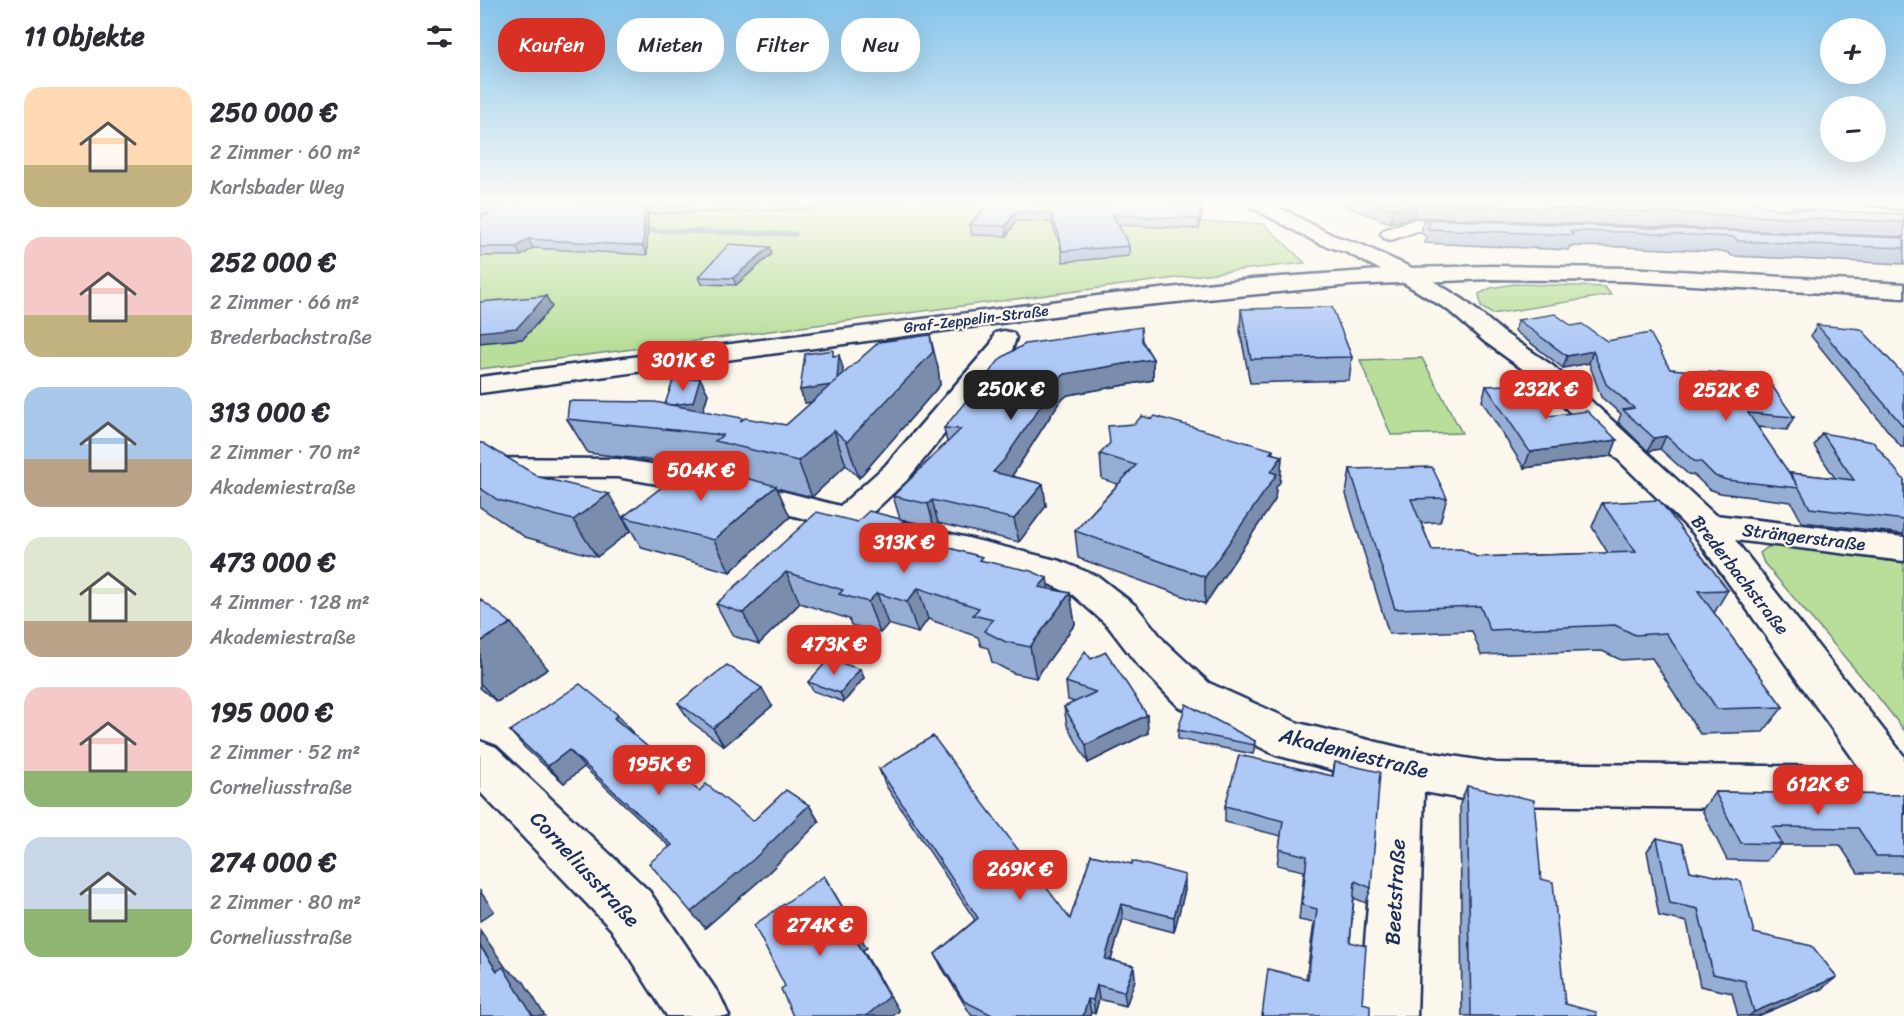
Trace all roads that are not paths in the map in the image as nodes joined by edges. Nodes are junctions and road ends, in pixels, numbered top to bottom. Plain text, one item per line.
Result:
1 (1330, 249) edge
2 (1338, 249) edge
3 (1356, 249) edge
4 (1475, 273) junction
5 (1407, 275) junction
6 (1381, 277) junction
7 (1308, 281) junction
8 (1904, 291) edge
9 (1456, 305) junction
10 (1494, 337) junction
11 (1004, 338) dead end
12 (480, 385) edge
13 (480, 467) edge
14 (848, 518) junction
15 (1705, 525) junction
16 (1904, 549) edge
17 (480, 761) edge
18 (1402, 768) junction
19 (1903, 791) edge
20 (700, 1016) edge
21 (1388, 1016) edge

1 - 7 street
2 - 6 street, Brederbachstraße
3 - 5 street, Brederbachstraße
4 - 5 street, Graf-Zeppelin-Straße
4 - 8 street, Graf-Zeppelin-Straße
4 - 9 street
5 - 6 street, Graf-Zeppelin-Straße
5 - 9 street, Brederbachstraße
6 - 7 street, Graf-Zeppelin-Straße
6 - 10 street, Brederbachstraße
7 - 12 street, Graf-Zeppelin-Straße
9 - 10 street, Brederbachstraße
10 - 15 street, Brederbachstraße
11 - 14 street
13 - 14 street, Akademiestraße
14 - 18 street, Akademiestraße
15 - 16 street, Strängerstraße
15 - 19 street, Brederbachstraße
17 - 20 street, Corneliusstraße
18 - 19 street, Akademiestraße
18 - 21 street, Beetstraße

